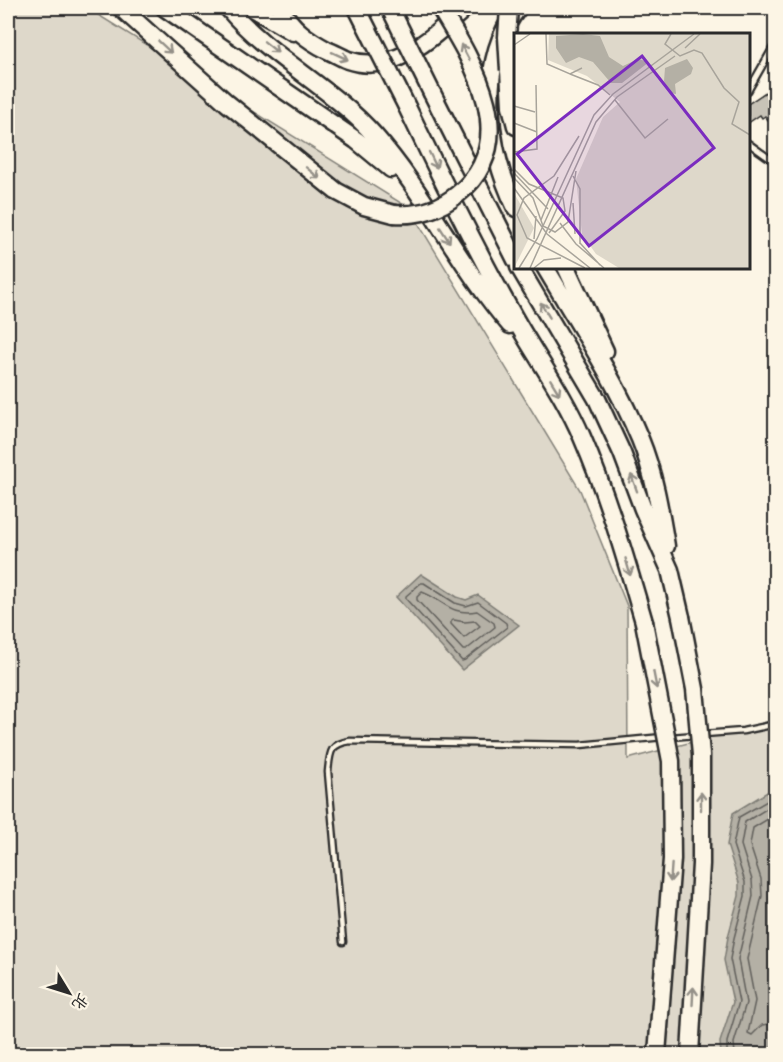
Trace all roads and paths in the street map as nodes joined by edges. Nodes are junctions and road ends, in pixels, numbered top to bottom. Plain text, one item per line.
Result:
1 (122, 8) edge
2 (165, 8) edge
3 (228, 8) edge
4 (252, 8) edge
5 (280, 8) edge
6 (357, 8) edge
7 (390, 8) edge
8 (440, 8) edge
9 (465, 8) edge
10 (509, 8) edge
11 (518, 8) edge
12 (308, 40) junction
13 (776, 42) edge
14 (750, 88) edge
15 (514, 116) edge
16 (750, 144) edge
17 (776, 163) edge
18 (416, 191) junction
19 (514, 203) edge
20 (514, 257) edge
21 (520, 268) edge
22 (546, 268) edge
23 (566, 268) edge
24 (537, 357) junction
25 (623, 403) junction
26 (670, 570) junction
27 (776, 724) edge
28 (343, 942) dead end
29 (657, 1054) edge
30 (690, 1054) edge

1 -> 8 highway, bridge
2 - 18 highway
3 -> 18 highway
4 - 12 highway
5 - 12 highway
6 -> 24 highway, bridge
7 - 20 highway, bridge
12 -> 9 highway
10 - 15 highway, bridge
11 - 19 highway
13 - 14 lane
16 - 17 lane
18 -> 24 highway
26 -> 21 highway
22 - 25 highway
23 - 25 highway
24 -> 29 highway, bridge
25 - 26 highway
30 -> 26 highway, bridge
27 - 28 lane

